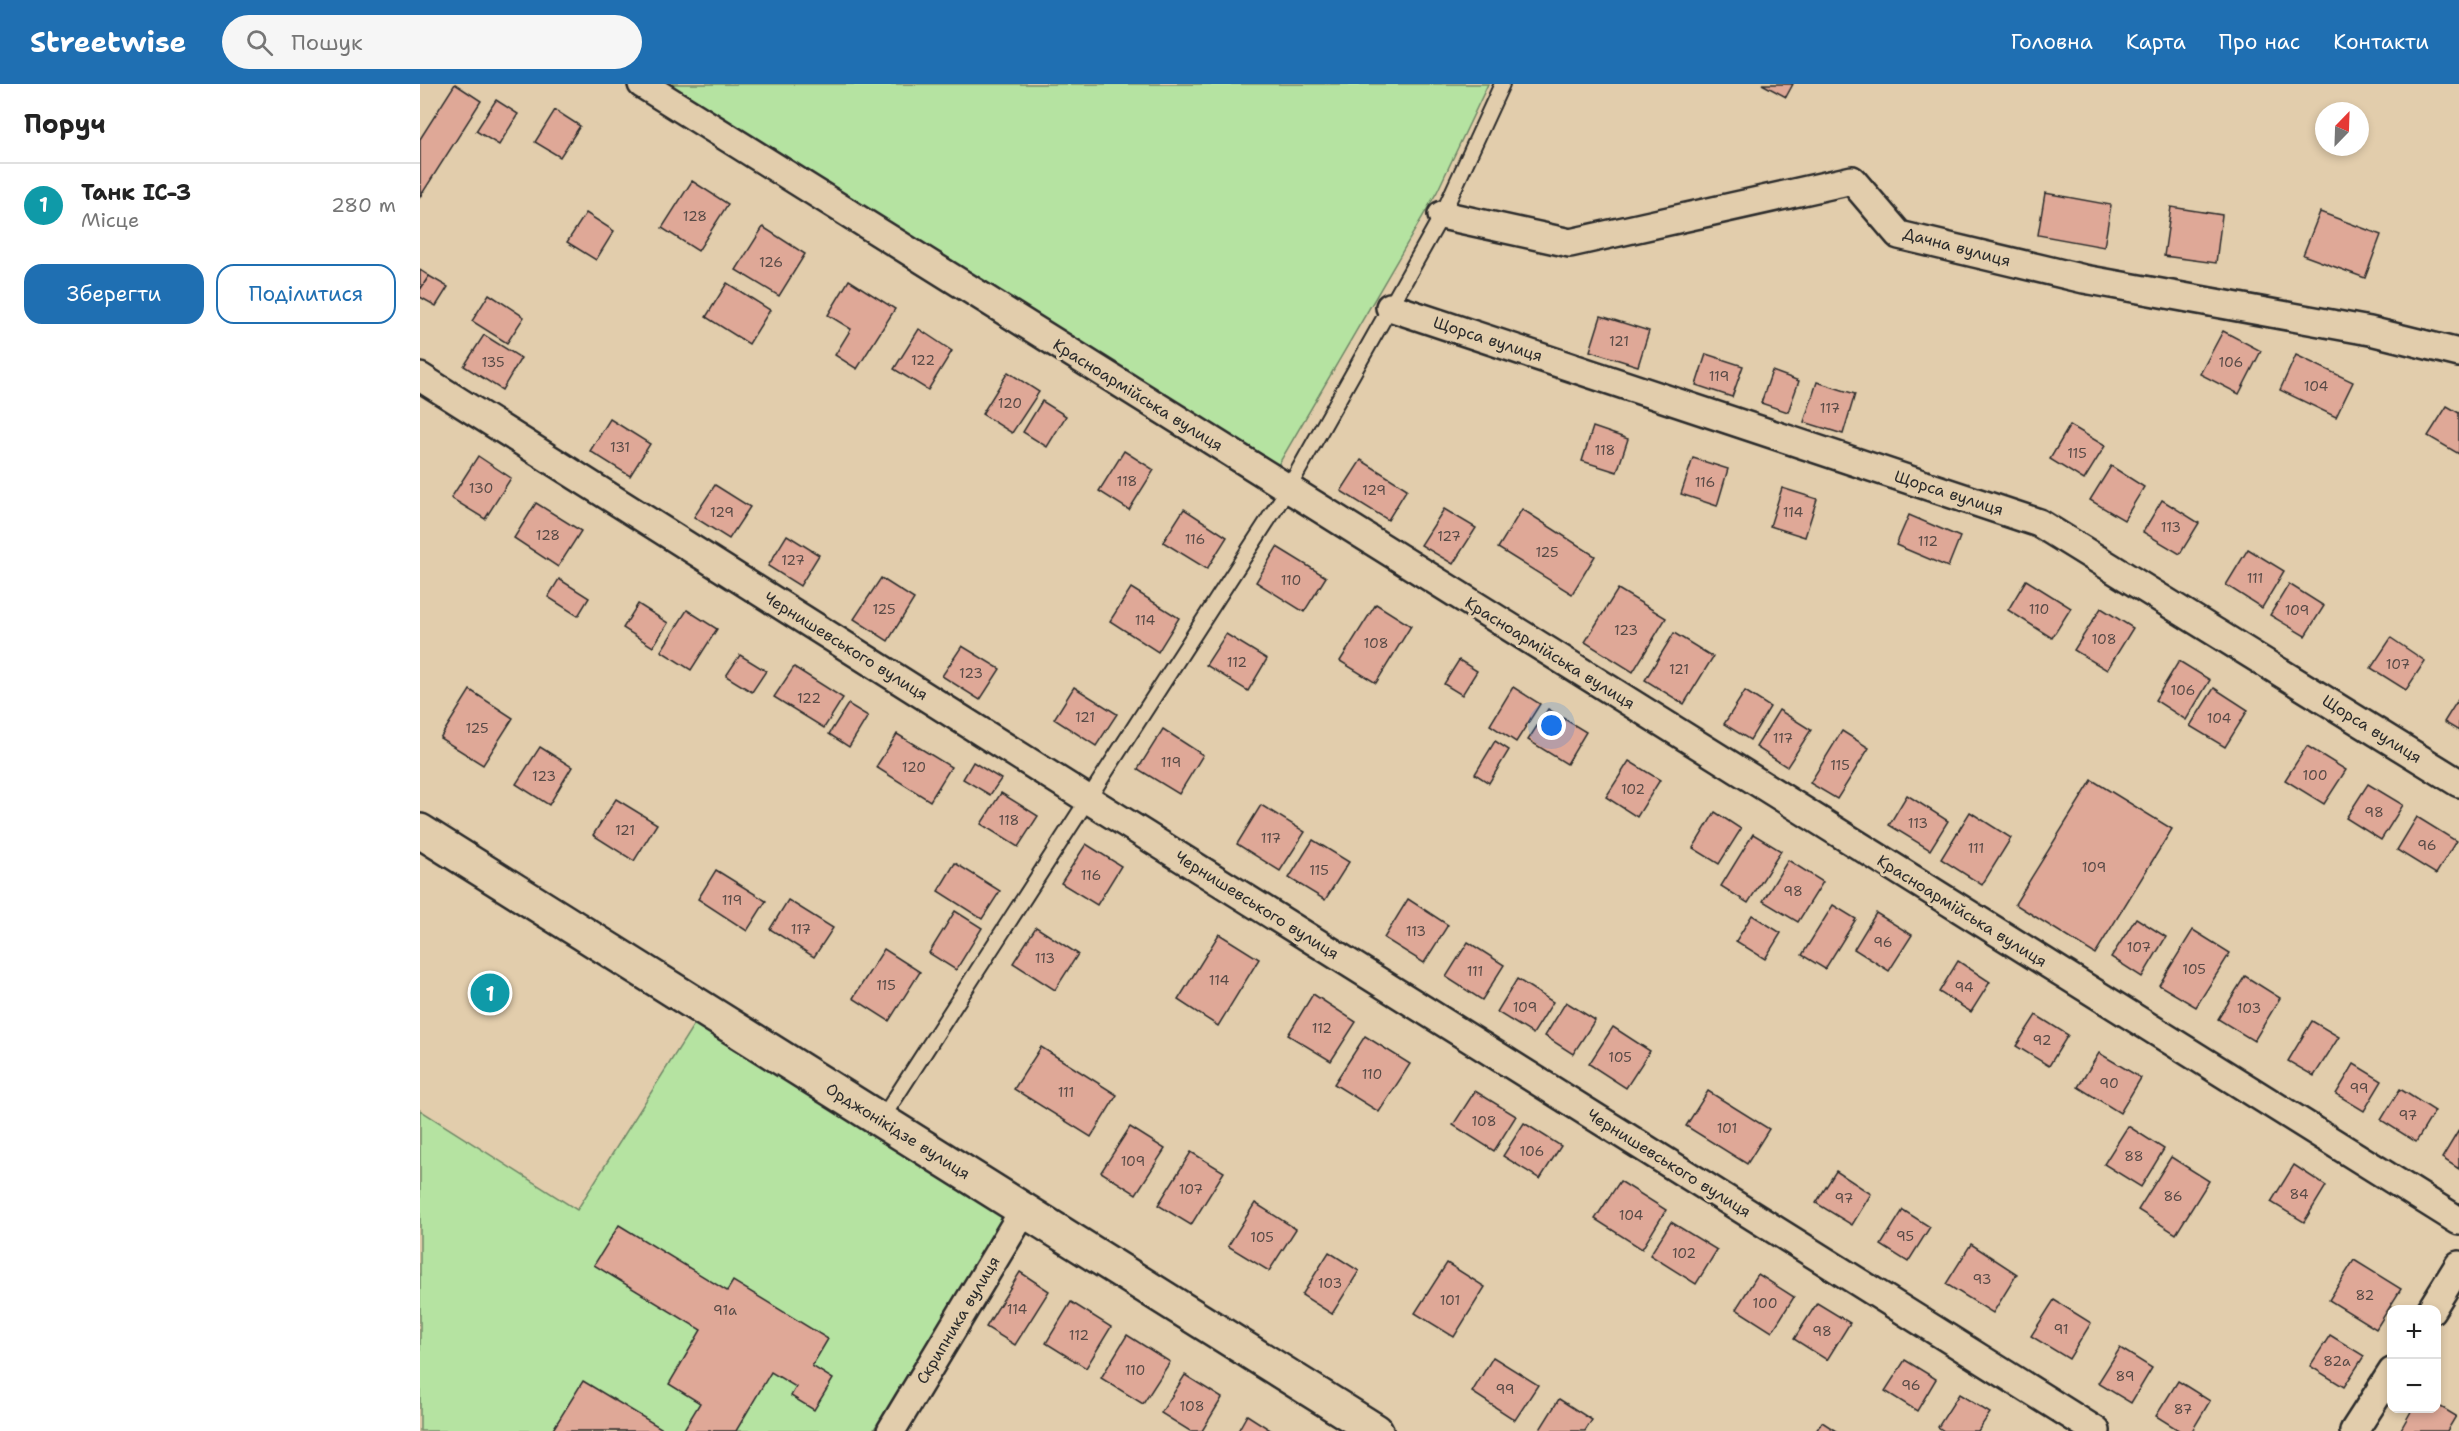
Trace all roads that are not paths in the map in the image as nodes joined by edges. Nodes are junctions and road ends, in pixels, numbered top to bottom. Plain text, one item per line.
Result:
1 (642, 84) edge
2 (1502, 84) edge
3 (1442, 215) junction
4 (1390, 307) junction
5 (2459, 353) edge
6 (420, 377) edge
7 (1288, 489) junction
8 (2459, 783) edge
9 (1086, 798) junction
10 (420, 831) edge
11 (881, 1120) junction
12 (1024, 1210) junction
13 (2459, 1221) edge
14 (2459, 1265) edge
15 (2434, 1305) edge
16 (2387, 1378) edge
17 (891, 1431) edge
18 (1376, 1431) edge
19 (2096, 1431) edge
20 (2354, 1431) edge

1 - 7 street, Красноармійська вулиця
2 - 3 lane
3 - 4 lane
3 - 5 street, Дачна вулиця
4 - 7 lane
4 - 8 street, Щорса вулиця
6 - 9 street, Чернишевського вулиця
7 - 9 lane
7 - 13 street, Красноармійська вулиця
9 - 11 lane
9 - 19 street, Чернишевського вулиця
10 - 11 main road, Орджонікідзе вулиця
11 - 12 main road, Орджонікідзе вулиця
12 - 17 street, Скрипника вулиця
12 - 18 main road, Орджонікідзе вулиця
14 - 15 street
16 - 20 street

